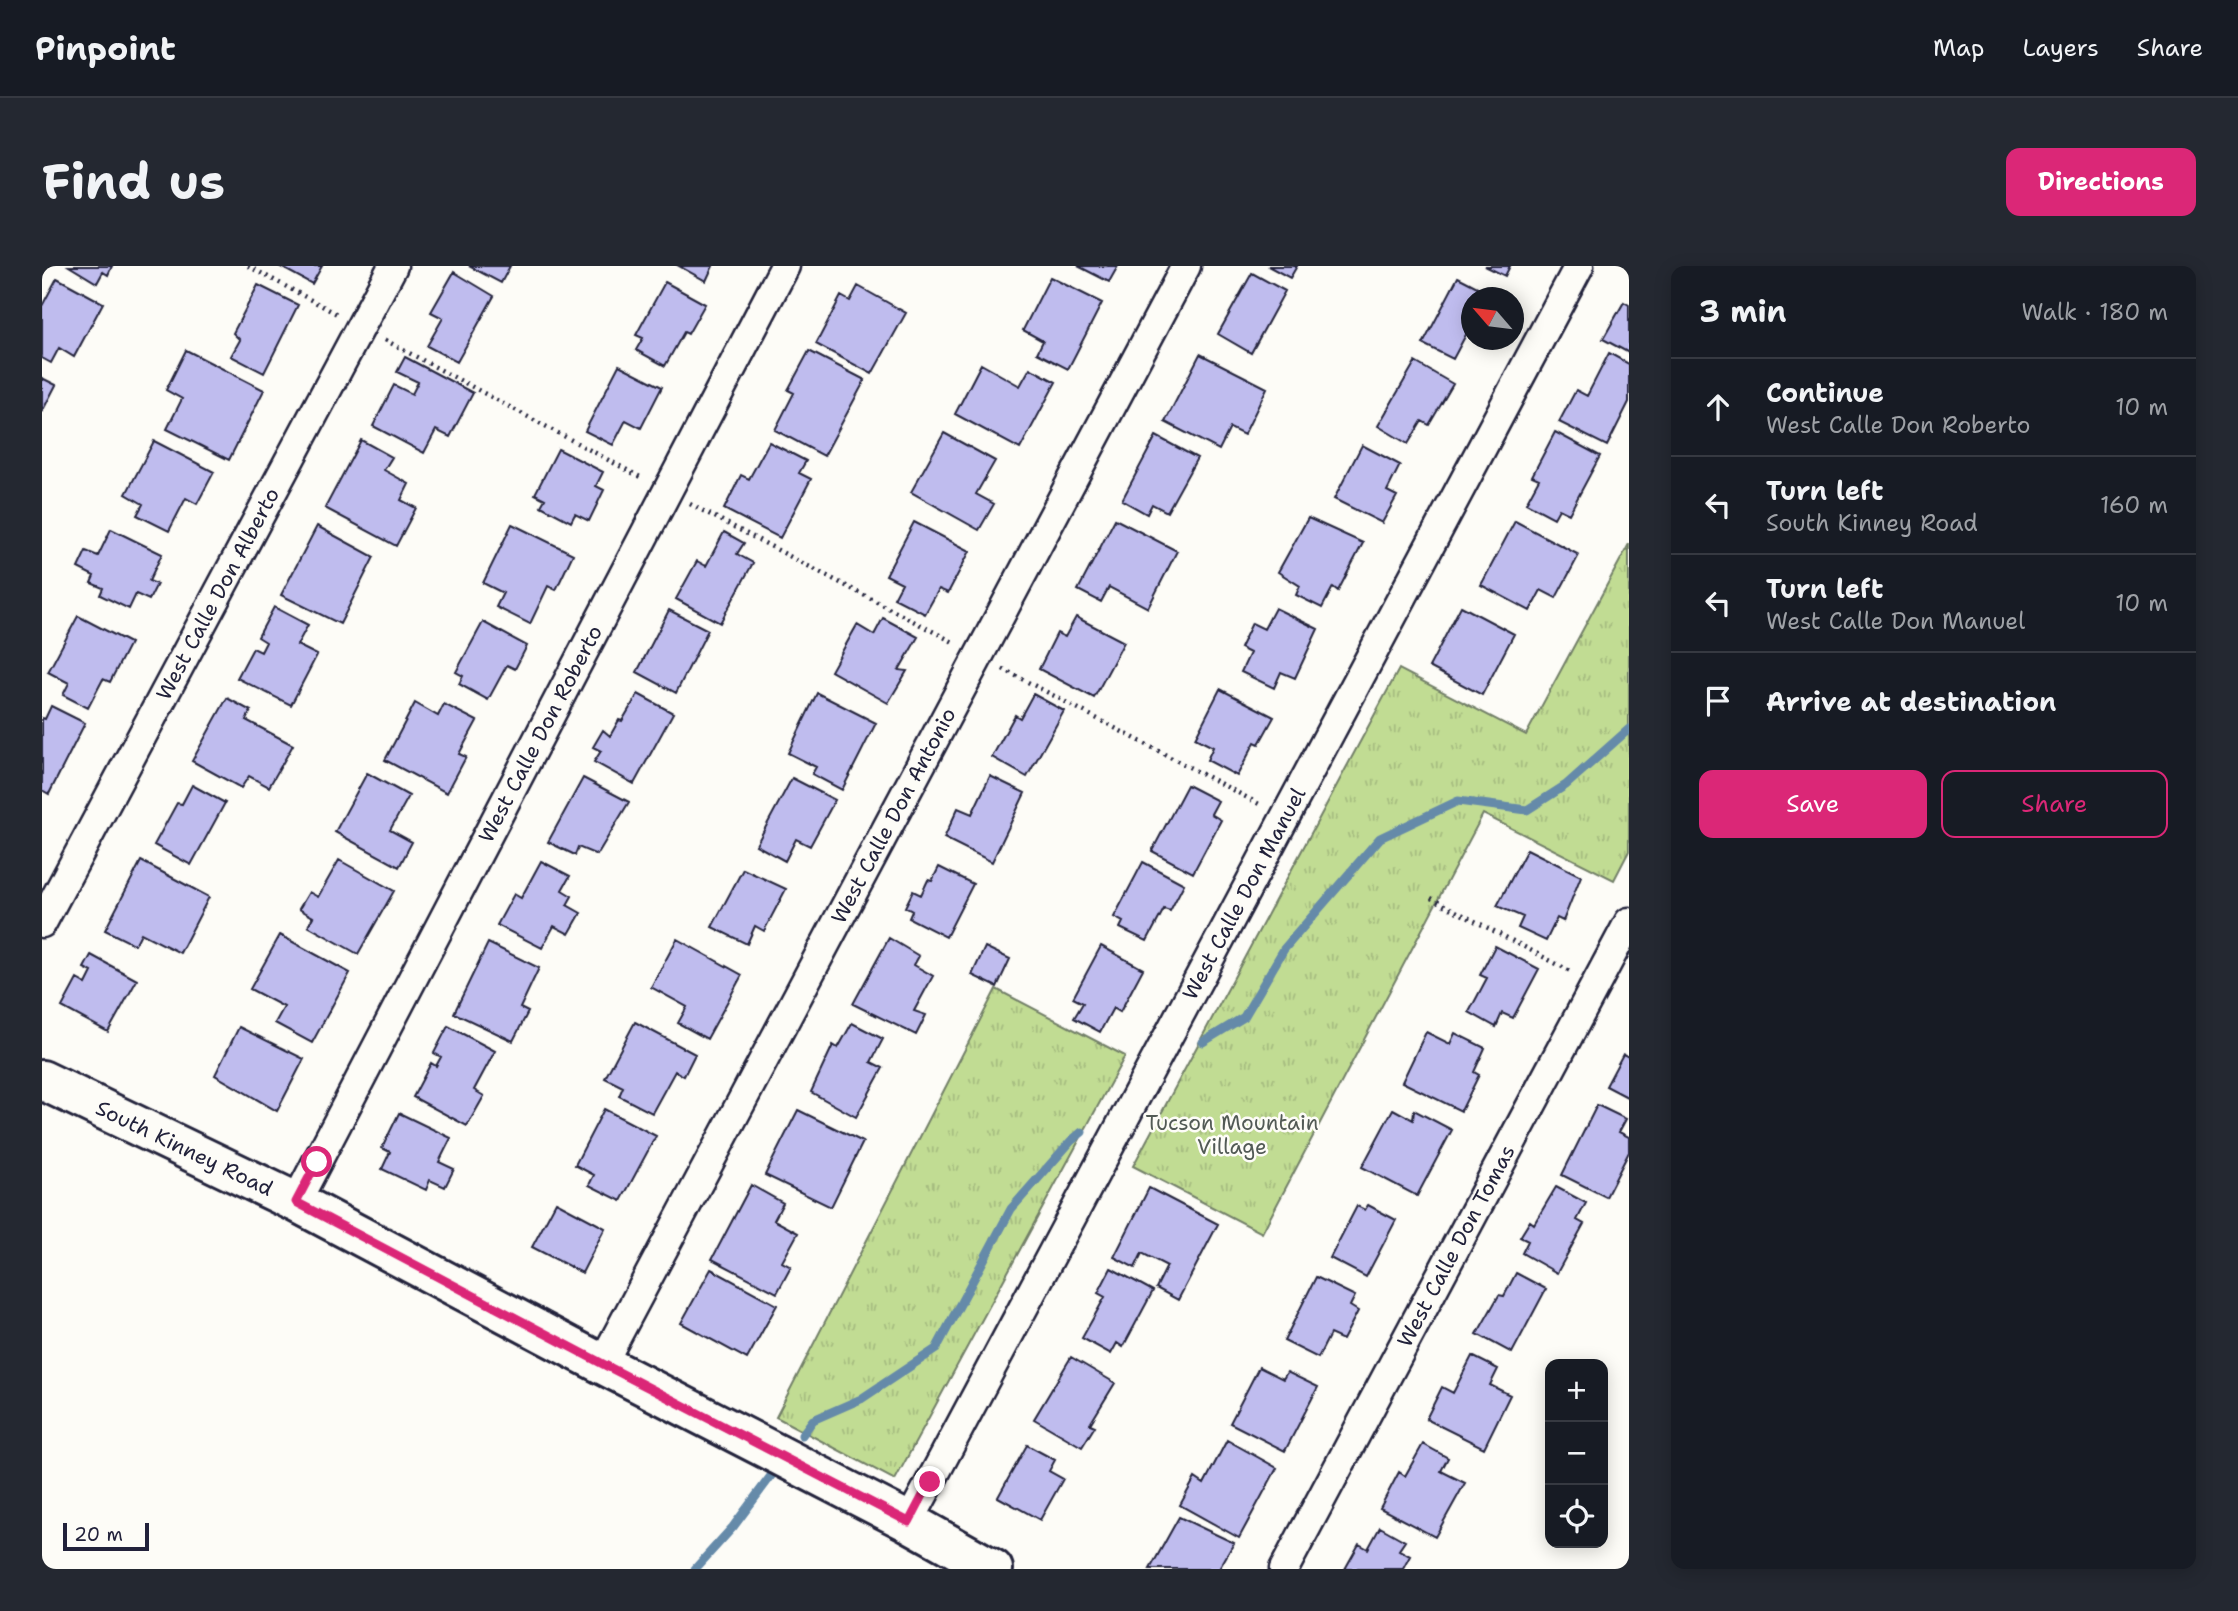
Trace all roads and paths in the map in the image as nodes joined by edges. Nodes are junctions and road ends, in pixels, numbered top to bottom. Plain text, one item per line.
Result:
1 (248, 266) edge
2 (393, 266) edge
3 (785, 266) edge
4 (1186, 266) edge
5 (1579, 266) edge
6 (361, 326) junction
7 (667, 491) junction
8 (978, 656) junction
9 (1262, 806) dead end
10 (1431, 898) dead end
11 (1629, 922) edge
12 (42, 923) edge
13 (1596, 984) junction
14 (42, 1080) edge
15 (296, 1202) junction
16 (603, 1364) junction
17 (909, 1522) junction
18 (993, 1569) edge
19 (1284, 1569) edge

1 - 6 path
2 - 6 street, West Calle Don Alberto
3 - 7 street, West Calle Don Roberto
4 - 8 street, West Calle Don Antonio
5 - 17 street, West Calle Don Manuel
6 - 7 path
6 - 12 street, West Calle Don Alberto
7 - 8 path
7 - 15 street, West Calle Don Roberto
8 - 9 path
8 - 16 street, West Calle Don Antonio
10 - 13 path
11 - 13 street, West Calle Don Tomas
13 - 19 street, West Calle Don Tomas
14 - 15 main road, South Kinney Road
15 - 16 main road, South Kinney Road
16 - 17 main road, South Kinney Road
17 - 18 main road, South Kinney Road

